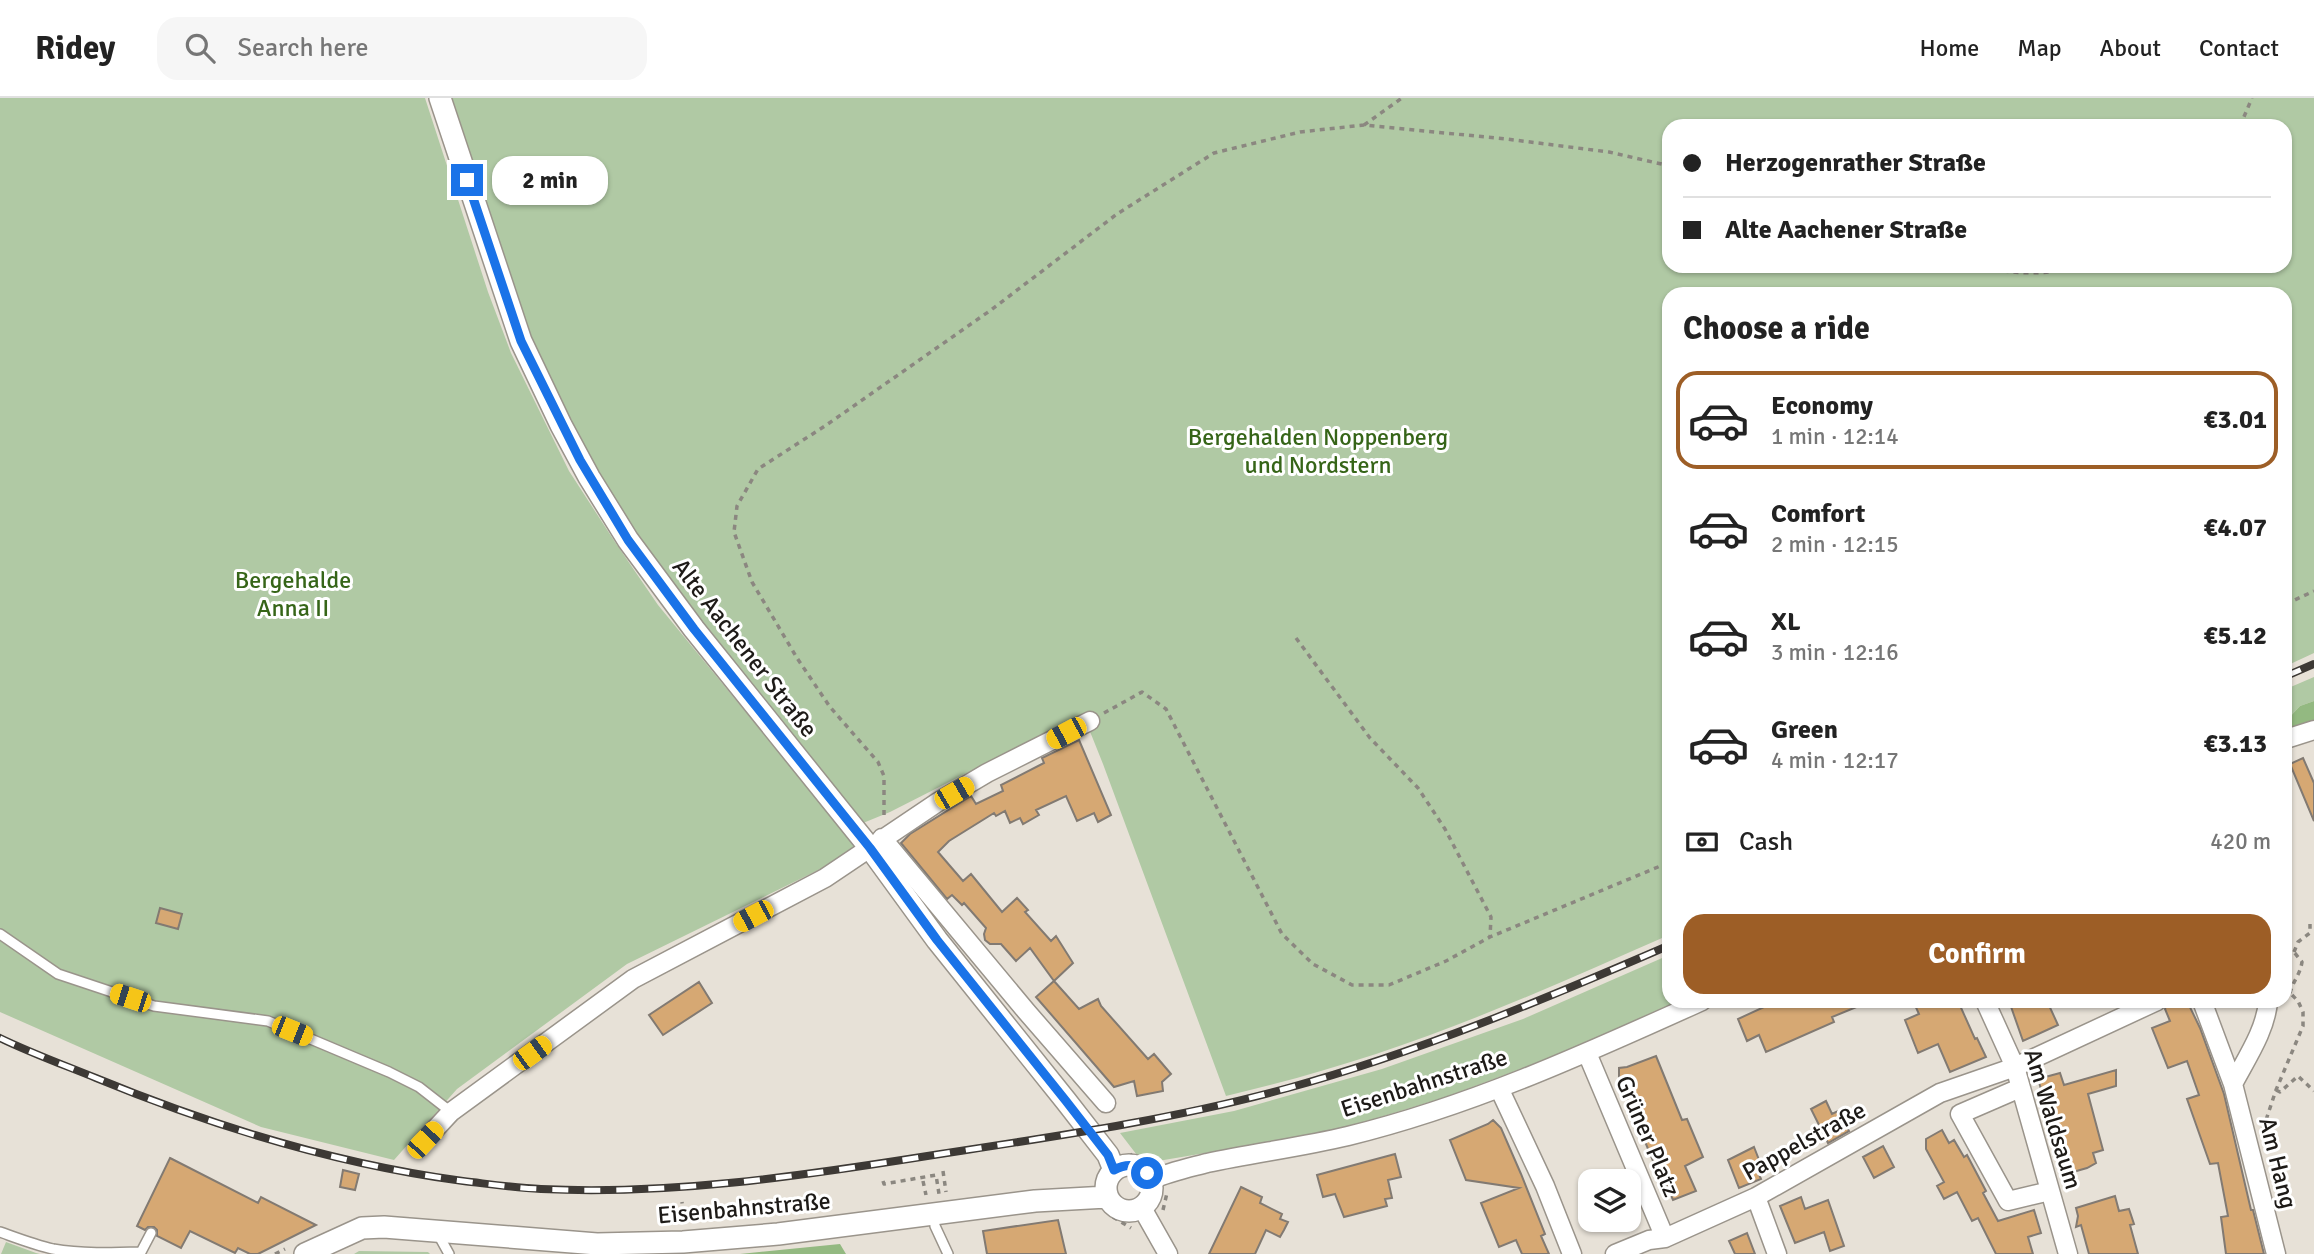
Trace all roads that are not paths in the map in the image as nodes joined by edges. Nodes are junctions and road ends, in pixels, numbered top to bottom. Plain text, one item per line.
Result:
1 (440, 98) edge
2 (1090, 721) road end
3 (2314, 730) edge
4 (2292, 737) edge
5 (876, 843) junction
6 (0, 934) edge
7 (1687, 1008) edge
8 (1988, 1008) edge
9 (2142, 1008) edge
10 (2205, 1008) edge
11 (2267, 1008) edge
12 (1587, 1053) junction
13 (2015, 1067) junction
14 (2233, 1084) junction
15 (1499, 1088) junction
16 (2020, 1088) junction
17 (1106, 1103) dead end
18 (451, 1112) junction
19 (425, 1140) dead end
20 (1114, 1170) junction
21 (1151, 1180) junction
22 (2050, 1191) junction
23 (1107, 1196) junction
24 (1756, 1197) junction
25 (937, 1204) junction
26 (1142, 1208) junction
27 (0, 1232) edge
28 (437, 1232) junction
29 (151, 1233) dead end
30 (1665, 1238) junction
31 (295, 1251) edge
32 (450, 1254) edge
33 (948, 1254) edge
34 (1168, 1254) edge
35 (1573, 1254) edge
36 (1615, 1254) edge
37 (1777, 1254) edge
38 (2068, 1254) edge
39 (2276, 1254) edge

1 - 5 street, Alte Aachener Straße
2 - 5 street
3 - 4 street
5 - 17 street, Alte Aachener Straße
5 - 18 street
5 - 20 street, Alte Aachener Straße
6 - 18 lane
7 - 12 street, Eisenbahnstraße
8 - 13 street, Am Waldsaum
9 - 13 street
10 - 14 street, Am Hang
11 - 14 street
12 - 15 street, Eisenbahnstraße
12 - 30 street, Grüner Platz
13 - 16 street, Am Waldsaum
13 - 24 street, Pappelstraße
14 - 39 street, Am Hang
15 - 21 street, Eisenbahnstraße
15 - 35 street
16 - 22 street, Am Waldsaum
16 - 22 street
18 - 19 street
20 - 21 street
20 - 23 street
21 - 26 street
22 - 38 street, Am Waldsaum
23 - 25 street, Eisenbahnstraße
23 - 26 street
24 - 30 street, Pappelstraße
24 - 37 street
25 - 28 street, Eisenbahnstraße
25 - 33 lane
26 - 34 street
27 - 29 lane
28 - 31 street, Eisenbahnstraße
28 - 32 lane
30 - 36 street, Pappelstraße

